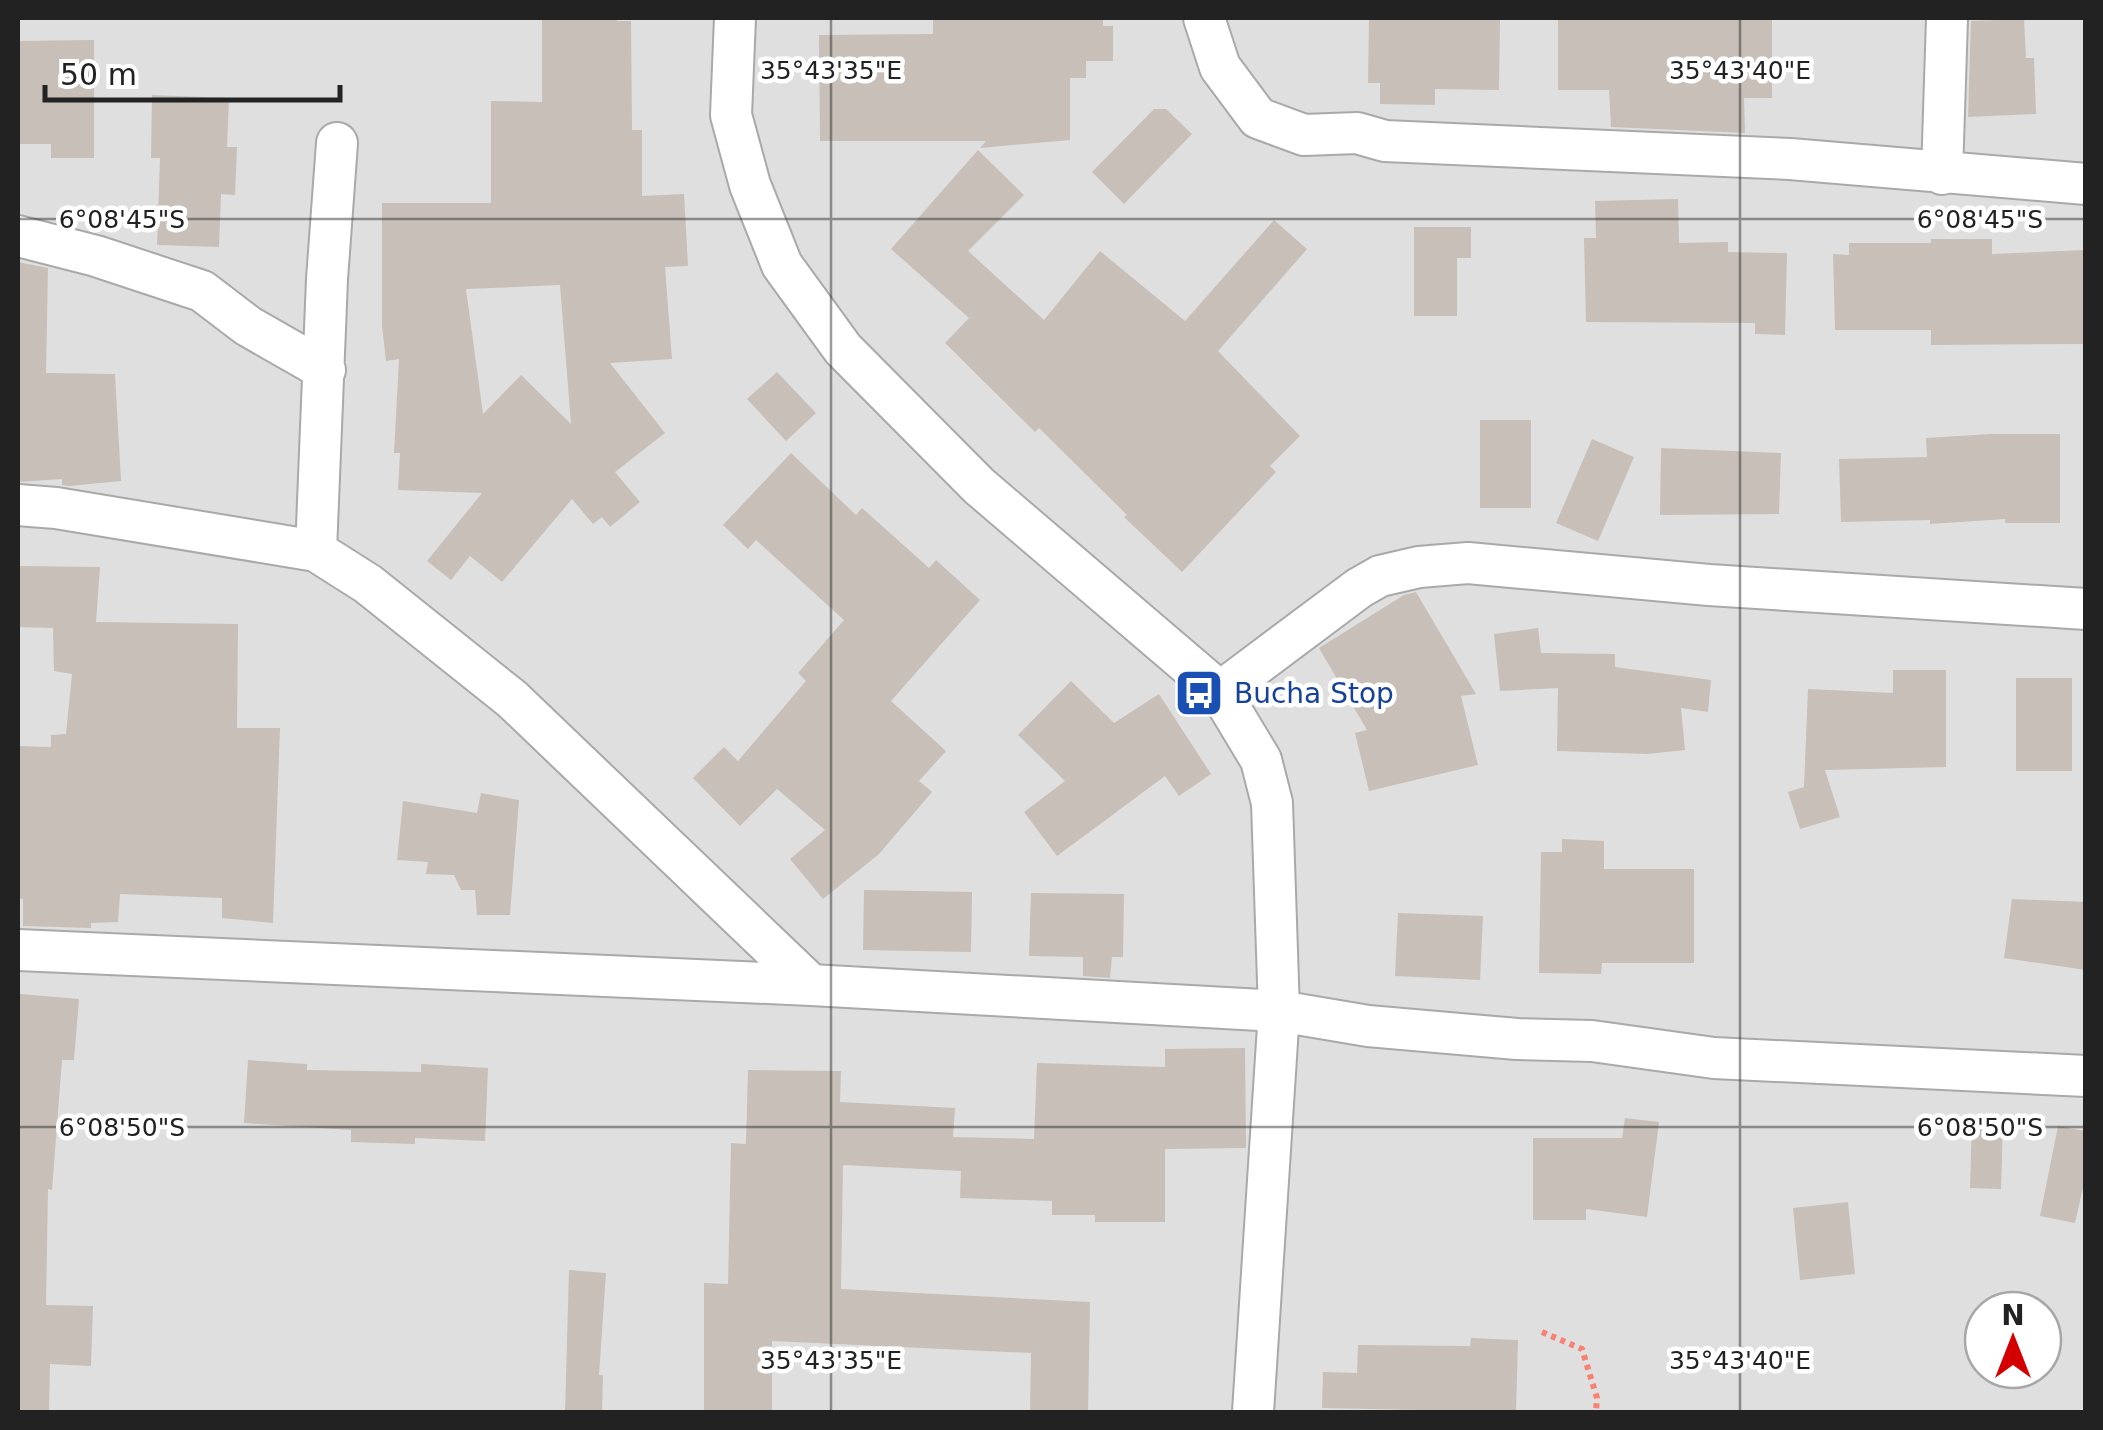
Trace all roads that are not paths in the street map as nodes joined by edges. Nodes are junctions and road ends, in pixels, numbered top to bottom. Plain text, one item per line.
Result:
1 (735, 18) edge
2 (1204, 18) edge
3 (1947, 18) edge
4 (337, 143) dead end
5 (1942, 174) junction
6 (2086, 184) edge
7 (18, 236) edge
8 (325, 370) junction
9 (18, 505) edge
10 (316, 552) junction
11 (2086, 609) edge
12 (1220, 692) junction
13 (18, 950) edge
14 (811, 985) junction
15 (1279, 1011) junction
16 (2086, 1076) edge
17 (1253, 1412) edge

1 - 12 street
2 - 5 street
3 - 5 street
4 - 8 street
5 - 6 street
7 - 8 street
8 - 10 street
9 - 10 street
10 - 14 street
11 - 12 street
12 - 15 street
13 - 14 street
14 - 15 street
15 - 16 street
15 - 17 street

